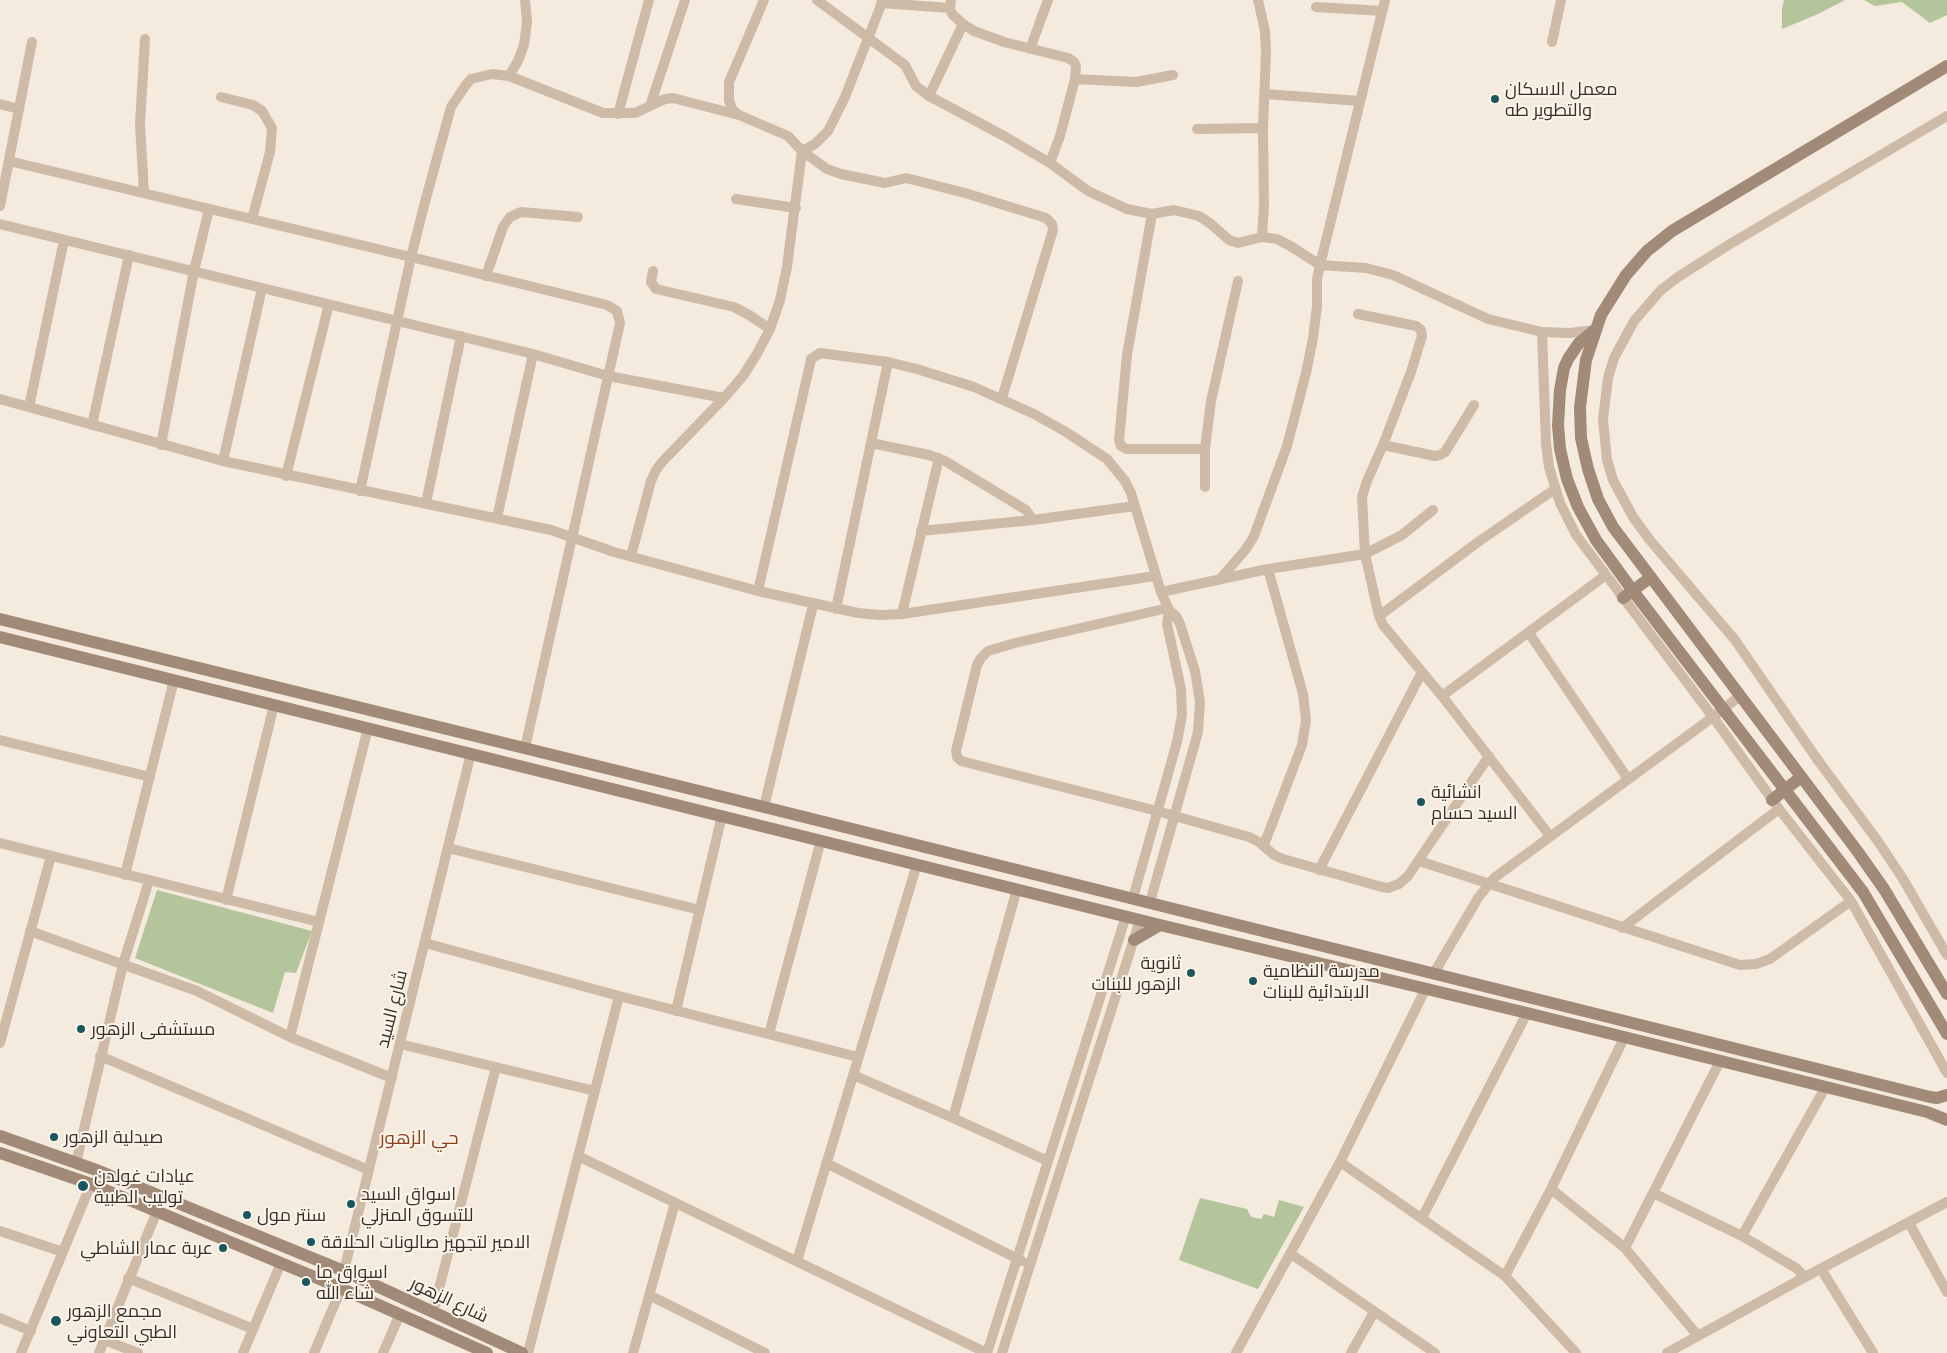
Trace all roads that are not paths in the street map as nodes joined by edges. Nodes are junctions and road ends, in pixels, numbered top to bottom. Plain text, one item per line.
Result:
1 (525, 0) edge
2 (649, 0) edge
3 (685, 0) edge
4 (764, 0) edge
5 (817, 0) edge
6 (1048, 0) edge
7 (1258, 0) edge
8 (1385, 0) edge
9 (1561, 0) edge
10 (882, 2) edge
11 (950, 4) edge
12 (1316, 7) dead end
13 (1382, 11) junction
14 (963, 24) junction
15 (869, 38) junction
16 (145, 40) dead end
17 (32, 42) dead end
18 (1552, 42) dead end
19 (1030, 49) junction
20 (1947, 66) edge
21 (1173, 75) dead end
22 (509, 76) junction
23 (1075, 79) junction
24 (1265, 94) junction
25 (929, 96) junction
26 (221, 97) dead end
27 (1360, 101) junction
28 (0, 104) edge
29 (650, 106) junction
30 (19, 109) junction
31 (618, 114) junction
32 (738, 115) junction
33 (1947, 116) edge
34 (1263, 128) junction
35 (1197, 129) dead end
36 (802, 151) junction
37 (9, 161) junction
38 (1050, 163) junction
39 (144, 193) junction
40 (736, 199) dead end
41 (0, 206) edge
42 (796, 208) junction
43 (210, 209) junction
44 (1152, 214) junction
45 (578, 217) dead end
46 (252, 219) junction
47 (0, 224) edge
48 (1262, 237) junction
49 (64, 240) junction
50 (129, 255) junction
51 (411, 256) junction
52 (1320, 265) junction
53 (194, 271) junction
54 (653, 271) dead end
55 (486, 276) junction
56 (1238, 281) dead end
57 (262, 288) junction
58 (329, 304) junction
59 (1358, 314) dead end
60 (397, 321) junction
61 (770, 329) junction
62 (1595, 330) junction
63 (1542, 332) junction
64 (461, 336) junction
65 (533, 354) junction
66 (888, 362) junction
67 (608, 376) junction
68 (724, 398) junction
69 (1002, 398) junction
70 (0, 399) edge
71 (1474, 404) dead end
72 (29, 407) junction
73 (92, 425) junction
74 (871, 443) junction
75 (160, 445) junction
76 (1383, 445) junction
77 (1205, 449) junction
78 (939, 458) junction
79 (223, 461) junction
80 (286, 476) junction
81 (1204, 487) dead end
82 (1555, 489) junction
83 (360, 491) junction
84 (426, 503) junction
85 (1135, 506) junction
86 (1434, 510) dead end
87 (497, 518) junction
88 (1033, 520) junction
89 (921, 531) junction
90 (572, 537) junction
91 (1365, 554) junction
92 (631, 556) junction
93 (1268, 568) junction
94 (1606, 575) junction
95 (1155, 576) junction
96 (1651, 577) junction
97 (1221, 578) junction
98 (758, 591) junction
99 (1162, 592) junction
100 (1628, 594) junction
101 (813, 605) junction
102 (836, 609) junction
103 (1169, 609) junction
104 (902, 614) junction
105 (1380, 616) junction
106 (0, 619) edge
107 (1529, 633) junction
108 (0, 636) edge
109 (114, 648) junction
110 (110, 665) junction
111 (1422, 672) junction
112 (174, 680) junction
113 (1442, 696) junction
114 (1740, 696) junction
115 (274, 705) junction
116 (1719, 713) junction
117 (368, 728) junction
118 (0, 740) edge
119 (525, 748) junction
120 (471, 754) junction
121 (1489, 756) junction
122 (150, 776) junction
123 (1802, 777) junction
124 (1628, 779) junction
125 (690, 789) junction
126 (1785, 790) junction
127 (1776, 804) junction
128 (685, 806) junction
129 (764, 807) junction
130 (1158, 811) junction
131 (722, 816) junction
132 (1174, 816) junction
133 (1550, 836) junction
134 (821, 840) junction
135 (0, 843) edge
136 (1264, 845) junction
137 (448, 848) junction
138 (50, 856) junction
139 (1419, 861) junction
140 (917, 864) junction
141 (1319, 870) junction
142 (125, 875) junction
143 (149, 881) junction
144 (1488, 884) junction
145 (1017, 888) junction
146 (1133, 898) junction
147 (226, 900) junction
148 (1851, 901) junction
149 (1150, 902) junction
150 (700, 910) junction
151 (1126, 916) junction
152 (1140, 920) junction
153 (319, 922) junction
154 (1160, 925) junction
155 (1622, 928) junction
156 (30, 931) junction
157 (1284, 937) junction
158 (1134, 940) junction
159 (425, 944) junction
160 (1280, 952) junction
161 (1947, 955) edge
162 (122, 964) junction
163 (1434, 973) junction
164 (1426, 988) junction
165 (1947, 994) edge
166 (619, 996) junction
167 (1947, 999) edge
168 (1932, 1009) junction
169 (676, 1011) junction
170 (1527, 1013) junction
171 (769, 1034) junction
172 (1947, 1034) edge
173 (290, 1036) junction
174 (1624, 1038) junction
175 (0, 1043) edge
176 (400, 1044) junction
177 (100, 1056) junction
178 (858, 1057) junction
179 (1720, 1062) junction
180 (496, 1068) junction
181 (1947, 1073) edge
182 (853, 1076) junction
183 (392, 1078) junction
184 (1853, 1078) junction
185 (1825, 1088) junction
186 (595, 1091) junction
187 (1849, 1094) junction
188 (1947, 1095) edge
189 (953, 1118) junction
190 (1947, 1120) edge
191 (0, 1136) edge
192 (0, 1153) edge
193 (578, 1156) junction
194 (1048, 1161) junction
195 (826, 1162) junction
196 (1340, 1162) junction
197 (76, 1163) junction
198 (369, 1170) junction
199 (91, 1184) junction
200 (1551, 1189) junction
201 (1653, 1194) junction
202 (1947, 1202) edge
203 (675, 1203) junction
204 (157, 1211) junction
205 (1422, 1218) junction
206 (1909, 1223) junction
207 (243, 1230) junction
208 (0, 1231) edge
209 (1742, 1236) junction
210 (237, 1244) junction
211 (1625, 1248) junction
212 (62, 1252) junction
213 (1291, 1254) junction
214 (1017, 1258) junction
215 (796, 1260) junction
216 (1783, 1261) junction
217 (281, 1263) junction
218 (1030, 1264) junction
219 (1821, 1270) junction
220 (344, 1271) junction
221 (1505, 1276) junction
222 (1805, 1277) junction
223 (128, 1278) junction
224 (1791, 1285) junction
225 (341, 1289) junction
226 (1947, 1292) edge
227 (650, 1295) junction
228 (433, 1312) junction
229 (1374, 1312) junction
230 (400, 1314) junction
231 (0, 1318) edge
232 (253, 1329) junction
233 (30, 1330) junction
234 (1698, 1336) junction
235 (104, 1340) junction
236 (21, 1353) edge
237 (99, 1353) edge
238 (138, 1353) edge
239 (243, 1353) edge
240 (314, 1353) edge
241 (383, 1353) edge
242 (487, 1353) edge
243 (522, 1353) edge
244 (528, 1353) edge
245 (633, 1353) edge
246 (765, 1353) edge
247 (987, 1353) edge
248 (1002, 1353) edge
249 (1236, 1353) edge
250 (1351, 1353) edge
251 (1435, 1353) edge
252 (1576, 1353) edge
253 (1667, 1353) edge
254 (1873, 1353) edge

1 - 22 street
2 - 31 street
3 - 29 street
4 - 32 street
5 - 15 street
6 - 19 street
7 - 24 street
8 - 13 street
9 - 18 street
10 - 11 street
10 - 15 street
11 - 14 street
12 - 13 street
13 - 27 street
14 - 19 street
14 - 25 street
15 - 25 street
15 - 36 street
16 - 39 street
17 - 30 street
19 - 23 street
20 - 62 street
21 - 23 street
22 - 31 street
22 - 51 street
23 - 38 street
24 - 27 street
24 - 34 street
25 - 38 street
26 - 46 street
27 - 52 street
28 - 30 street
29 - 31 street
29 - 32 street
30 - 37 street
32 - 36 street
33 - 161 street
34 - 35 street
34 - 48 street
36 - 42 street
36 - 69 street
37 - 39 street
37 - 41 street
38 - 44 street
39 - 43 street
40 - 42 street
42 - 61 street
43 - 46 street
43 - 53 street
44 - 48 street
44 - 77 street
45 - 55 street
46 - 51 street
47 - 49 street
48 - 52 street
49 - 50 street
49 - 72 street
50 - 53 street
50 - 73 street
51 - 55 street
51 - 60 street
52 - 63 street
52 - 97 street
53 - 57 street
53 - 75 street
54 - 61 street
55 - 67 street
56 - 77 street
57 - 58 street
57 - 79 street
58 - 60 street
58 - 80 street
59 - 76 street
60 - 64 street
60 - 83 street
61 - 68 street
62 - 63 street
62 - 96 street
62 - 100 street
63 - 82 street
64 - 65 street
64 - 84 street
65 - 67 street
65 - 87 street
66 - 69 street
66 - 74 street
66 - 98 street
67 - 68 street
67 - 90 street
68 - 92 street
69 - 85 street
70 - 72 street
71 - 76 street
72 - 73 street
73 - 75 street
74 - 78 street
74 - 102 street
75 - 79 street
76 - 91 street
77 - 81 street
78 - 88 street
78 - 89 street
79 - 80 street
80 - 83 street
82 - 94 street
82 - 105 street
83 - 84 street
84 - 87 street
85 - 88 street
85 - 95 street
86 - 91 street
87 - 90 street
88 - 89 street
89 - 104 street
90 - 92 street
90 - 119 street
91 - 93 street
91 - 105 street
92 - 98 street
93 - 97 street
93 - 136 street
94 - 100 street
94 - 107 street
95 - 99 street
95 - 104 street
96 - 100 street
96 - 114 street
97 - 99 street
98 - 101 street
99 - 103 street
100 - 116 street
101 - 102 street
101 - 129 street
102 - 104 street
103 - 130 street
103 - 130 street
103 - 132 street
105 - 111 street
106 - 109 street
107 - 113 street
107 - 124 street
108 - 110 street
109 - 110 street
109 - 119 street
110 - 112 street
111 - 113 street
111 - 141 street
112 - 115 street
112 - 122 street
113 - 121 street
114 - 116 street
114 - 123 street
115 - 117 street
115 - 147 street
116 - 124 street
116 - 126 street
116 - 127 street
117 - 120 street
117 - 153 street
118 - 122 street
119 - 125 street
120 - 128 street
120 - 137 street, شارع السيد
121 - 133 street
121 - 139 street
122 - 142 street
123 - 126 street
123 - 165 street
124 - 133 street
125 - 128 street
125 - 129 street
126 - 127 street
126 - 168 street
127 - 148 street
127 - 155 street
128 - 131 street
129 - 146 street
130 - 132 street
130 - 146 street
131 - 134 street
131 - 150 street
132 - 136 street
132 - 149 street
133 - 144 street
134 - 140 street
134 - 171 street
135 - 138 street
136 - 141 street
137 - 150 street
137 - 159 street, شارع السيد
138 - 142 street
138 - 156 street
139 - 141 street
139 - 144 street
140 - 145 street
140 - 178 street
142 - 143 street
143 - 147 street
143 - 162 street
144 - 155 street
144 - 163 street
145 - 151 street
145 - 189 street
146 - 149 street
147 - 153 street
148 - 155 street
148 - 181 street
149 - 157 street
150 - 169 street
151 - 152 street
151 - 194 street
152 - 154 street
152 - 158 street
153 - 173 street
154 - 158 street
154 - 160 street
156 - 162 street
156 - 175 street
157 - 160 street
157 - 163 street
158 - 218 street
159 - 166 street
159 - 176 street, شارع السيد
160 - 164 street
162 - 173 street
162 - 177 street
163 - 184 street
164 - 170 street
164 - 196 street
166 - 169 street
166 - 186 street
167 - 168 street
168 - 172 street
169 - 171 street
170 - 174 street
170 - 205 street
171 - 178 street
173 - 183 street
174 - 179 street
174 - 200 street
176 - 180 street
176 - 183 street, شارع السيد
177 - 197 street
177 - 198 street
178 - 182 street
179 - 185 street
179 - 201 street
180 - 186 street
180 - 228 street
182 - 189 street
182 - 195 street
183 - 198 street, شارع السيد
184 - 187 street
184 - 188 street
185 - 187 street
185 - 209 street
186 - 193 street
187 - 190 street
189 - 194 street
191 - 197 street, شارع الزهور
192 - 199 street, شارع الزهور
193 - 203 street
193 - 244 street
194 - 214 street
195 - 214 street
195 - 215 street
196 - 205 street
196 - 213 street
197 - 207 street, شارع الزهور
198 - 220 street, شارع السيد
199 - 204 street, شارع الزهور
199 - 212 street
200 - 211 street
200 - 221 street
201 - 209 street
201 - 211 street
202 - 206 street
203 - 215 street
203 - 227 street
204 - 210 street, شارع الزهور
204 - 223 street
205 - 221 street
206 - 219 street
206 - 226 street
207 - 210 street
207 - 220 street, شارع الزهور
208 - 212 street
209 - 216 street
210 - 217 street, شارع الزهور
211 - 234 street
212 - 233 street
213 - 229 street
213 - 249 street
214 - 218 street
214 - 247 street
215 - 247 street
216 - 222 street
216 - 224 street
217 - 225 street, شارع الزهور
217 - 232 street
218 - 248 street
219 - 222 street
219 - 254 street
220 - 228 street, شارع الزهور
221 - 252 street
222 - 224 street
223 - 232 street
223 - 235 street
224 - 234 street
225 - 230 street, شارع الزهور
225 - 240 street
227 - 245 street
227 - 246 street
228 - 243 street, شارع الزهور
229 - 250 street
229 - 251 street
230 - 241 street
230 - 242 street, شارع الزهور
231 - 233 street
232 - 239 street
233 - 236 street
234 - 253 street
235 - 237 street
235 - 238 street

